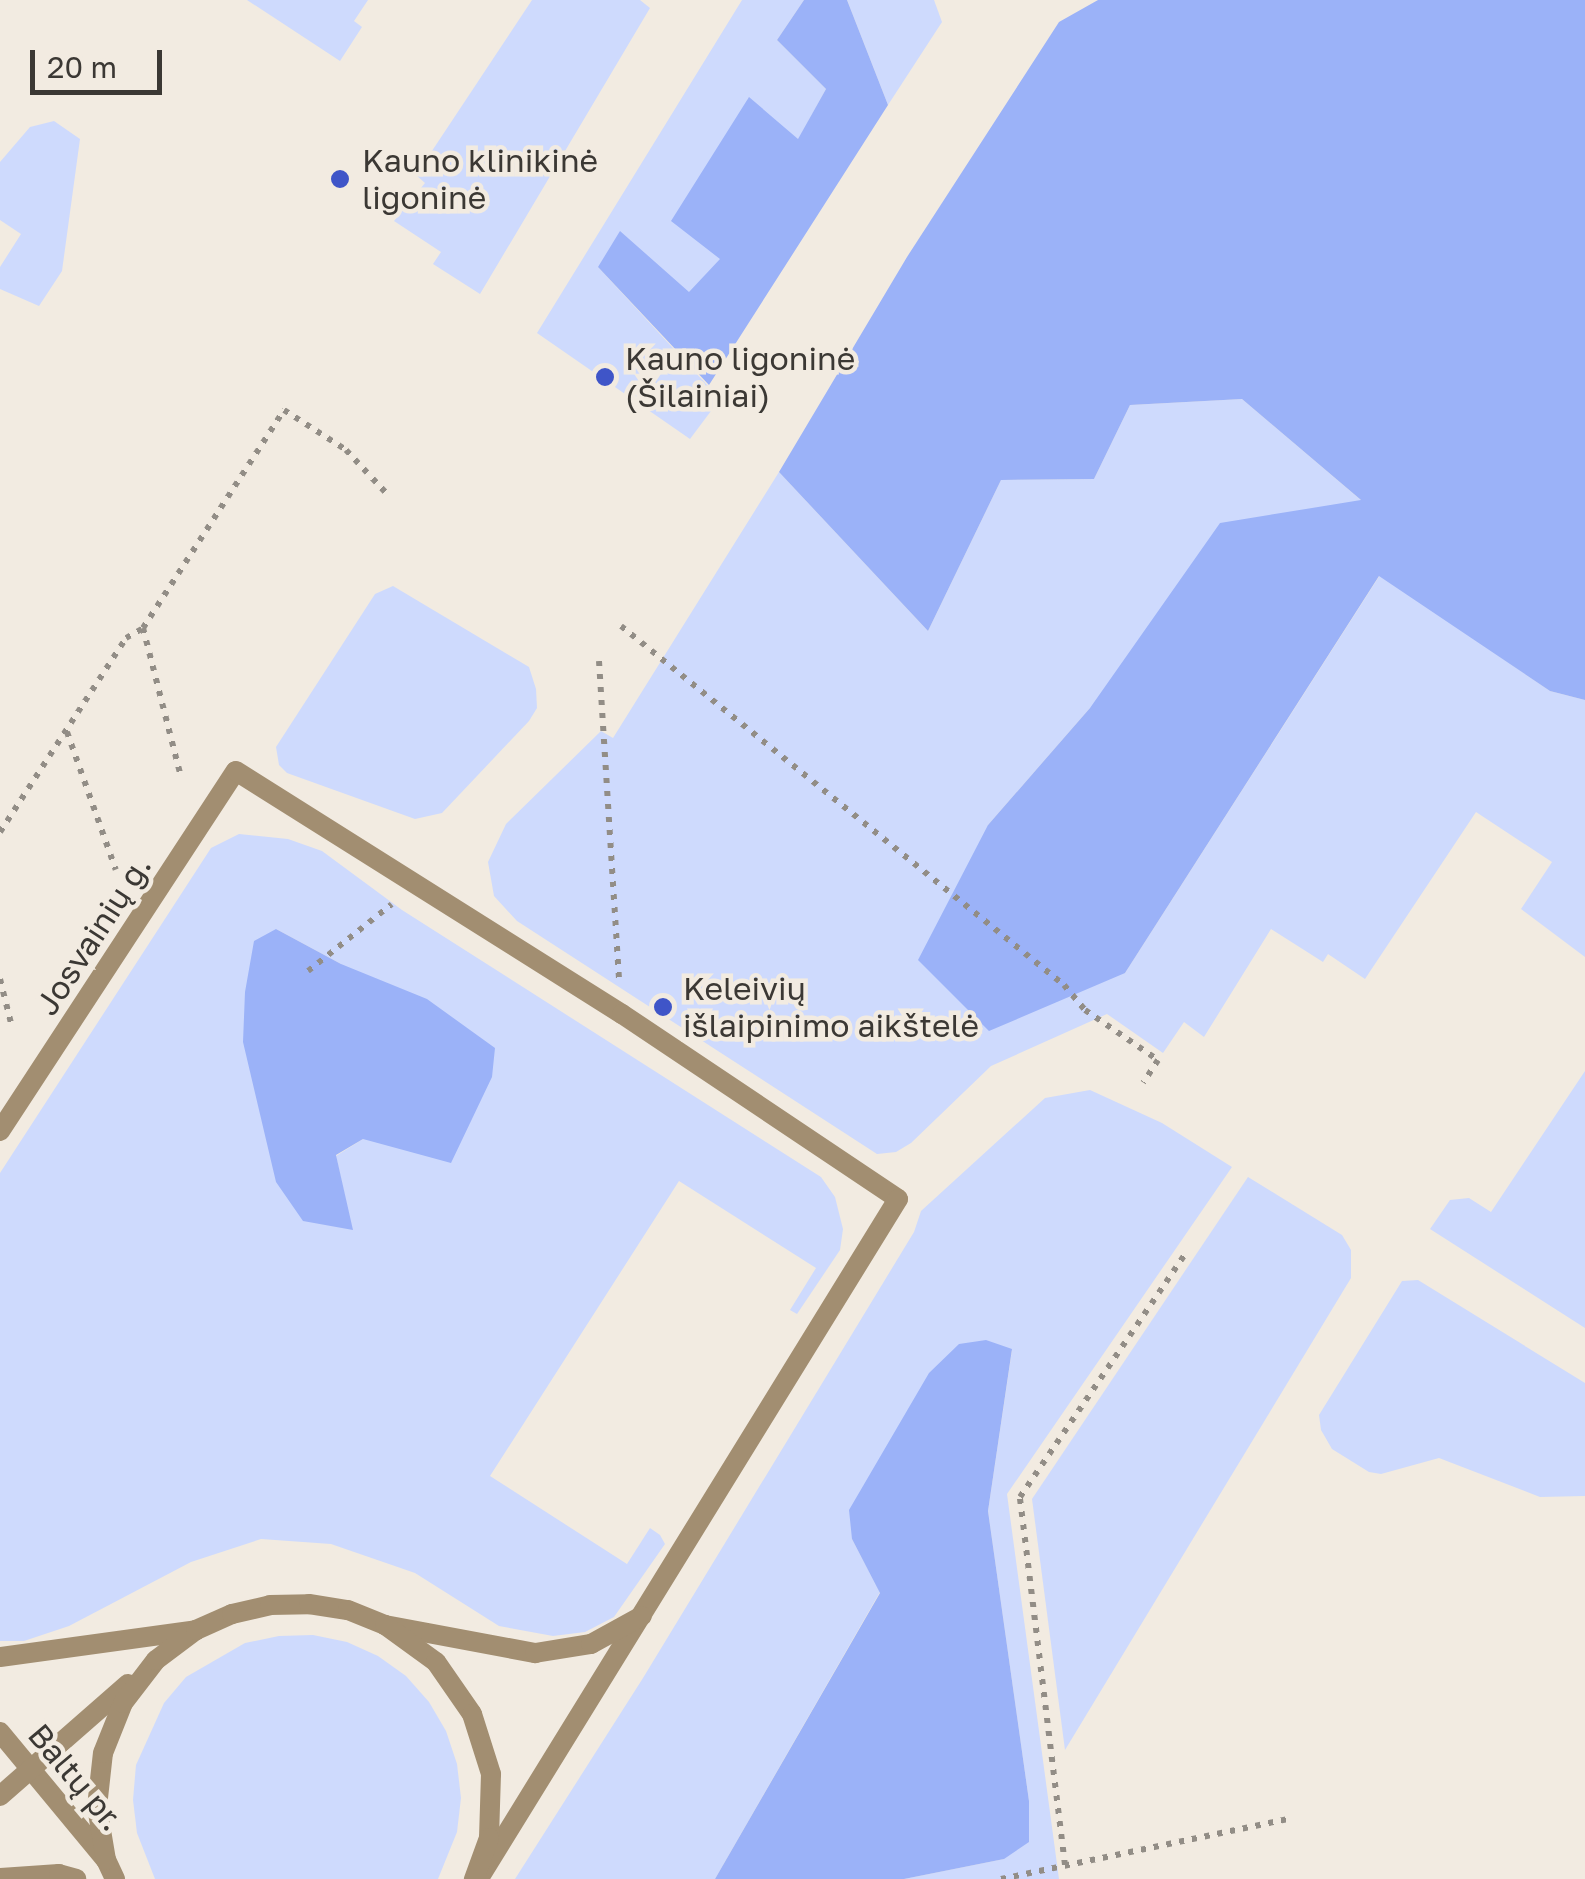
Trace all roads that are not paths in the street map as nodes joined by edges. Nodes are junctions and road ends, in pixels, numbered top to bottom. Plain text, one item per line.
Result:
1 (0, 1131) edge
2 (644, 1614) junction
3 (385, 1625) junction
4 (196, 1630) junction
5 (0, 1656) edge
6 (156, 1660) junction
7 (0, 1732) edge
8 (30, 1767) junction
9 (0, 1796) edge
10 (110, 1870) edge
11 (0, 1878) edge
12 (76, 1879) edge
13 (476, 1879) edge

1 - 2 street, Josvainių g.
2 - 3 street
2 - 13 street
3 - 4 street, Baltų pr.
3 - 13 street, Baltų pr.
4 - 5 street
4 - 6 street, Baltų pr.
6 - 8 street
6 - 10 street, Baltų pr.
7 - 8 street, Baltų pr.
8 - 9 street
8 - 10 street, Baltų pr.
11 - 12 street

